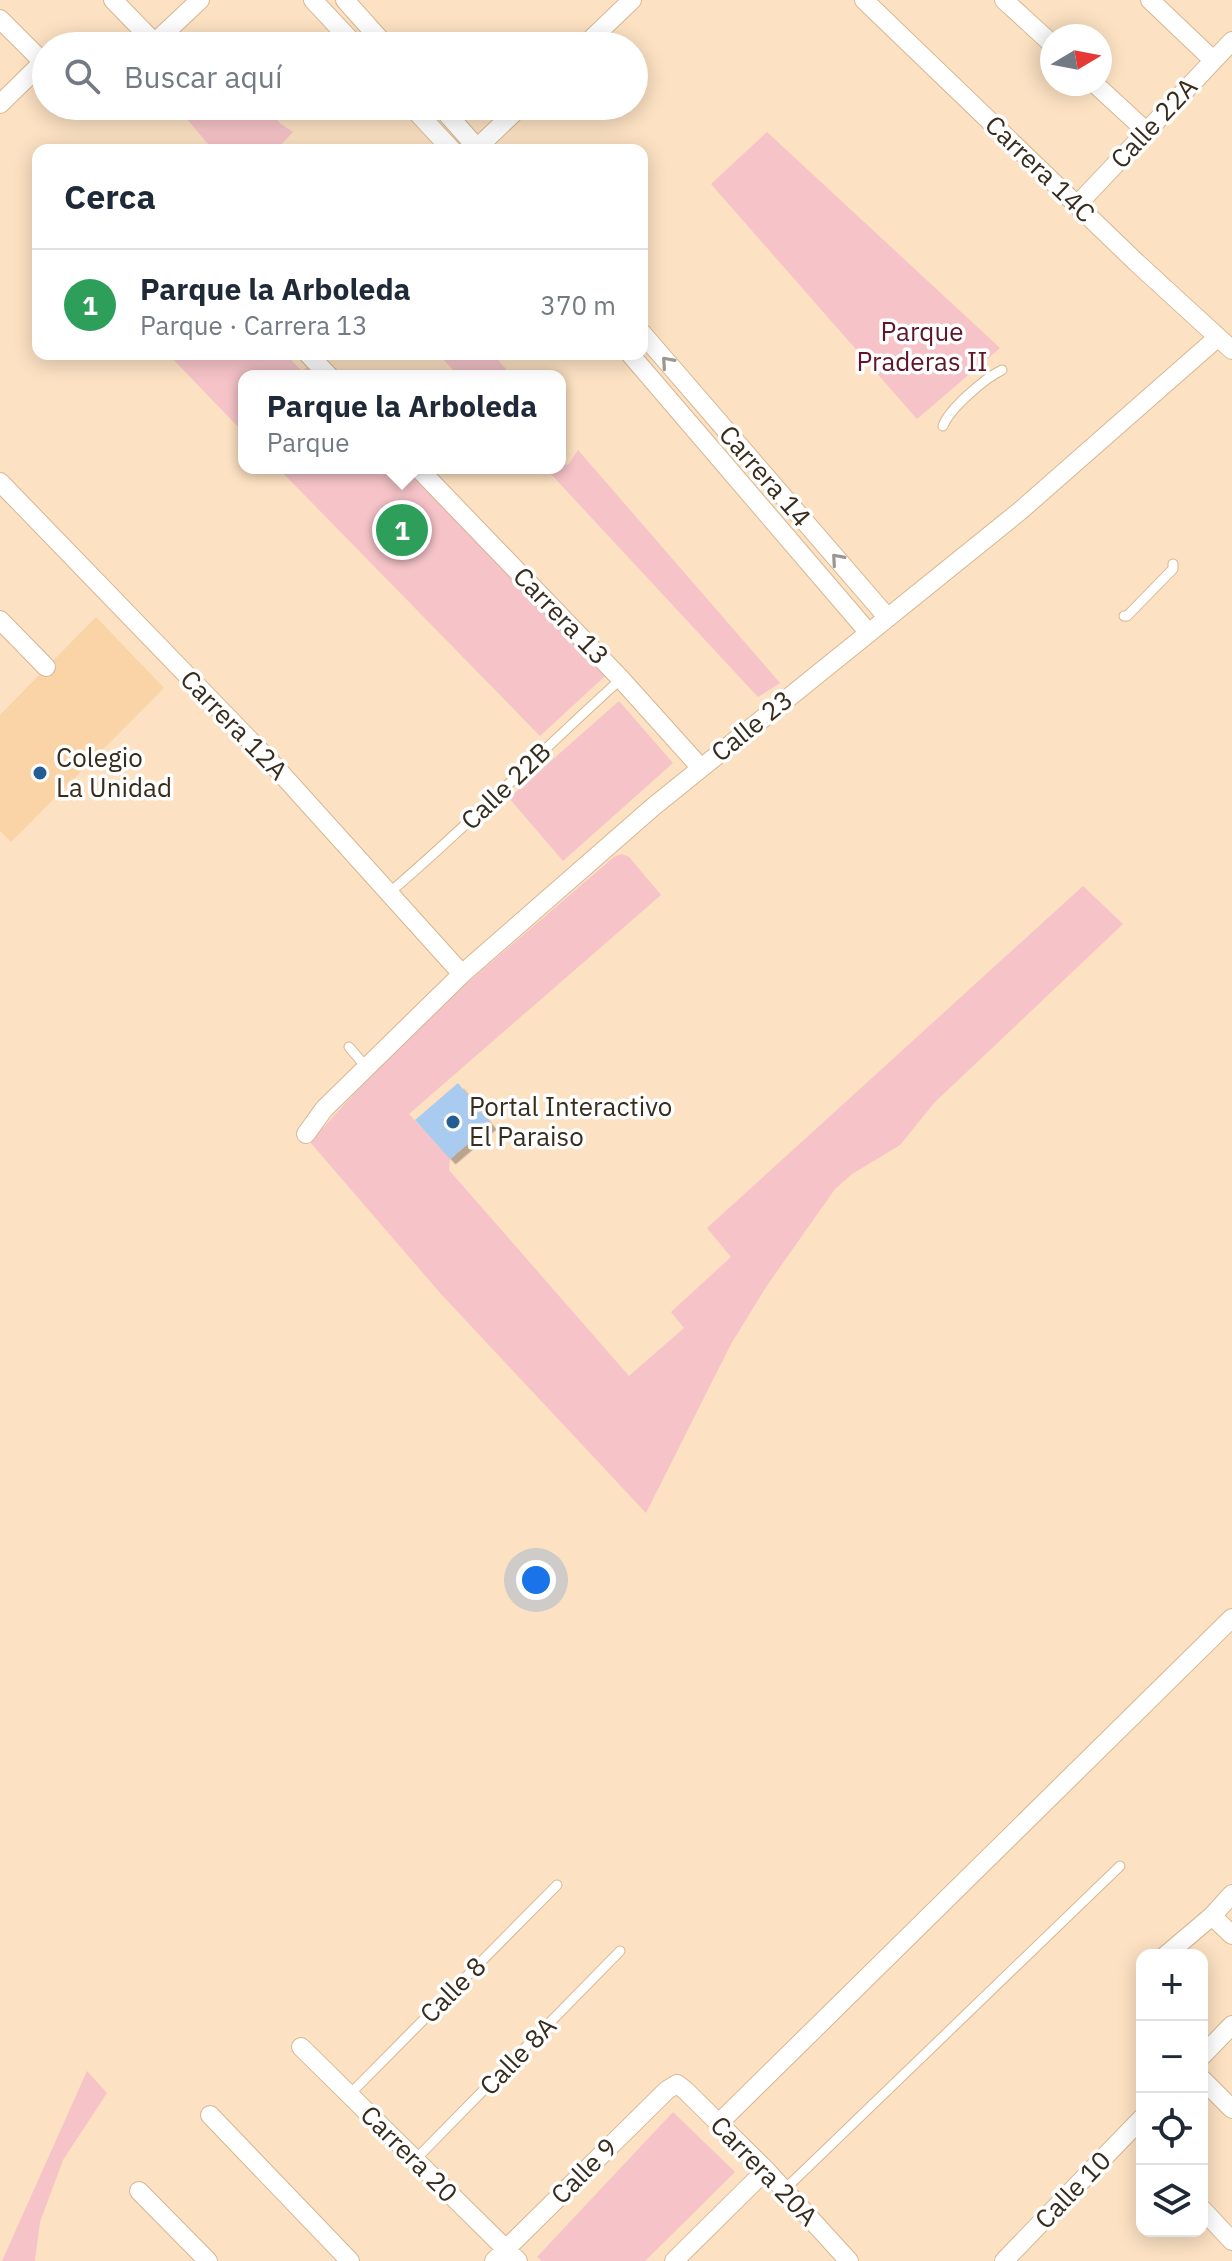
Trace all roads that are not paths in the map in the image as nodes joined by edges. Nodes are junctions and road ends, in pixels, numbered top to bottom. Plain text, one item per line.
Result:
1 (113, 0) edge
2 (200, 0) edge
3 (313, 0) edge
4 (345, 0) edge
5 (632, 0) edge
6 (864, 0) edge
7 (1004, 0) edge
8 (1150, 0) edge
9 (0, 19) edge
10 (142, 32) edge
11 (166, 32) edge
12 (343, 32) edge
13 (374, 32) edge
14 (599, 32) edge
15 (1040, 33) edge
16 (1232, 41) edge
17 (32, 52) edge
18 (1213, 60) junction
19 (32, 75) edge
20 (1108, 96) edge
21 (0, 104) edge
22 (424, 120) edge
23 (452, 120) edge
24 (507, 120) edge
25 (1146, 131) junction
26 (446, 144) edge
27 (474, 144) edge
28 (483, 144) edge
29 (1077, 205) junction
30 (648, 340) edge
31 (1224, 344) edge
32 (635, 360) edge
33 (1002, 370) dead end
34 (943, 426) dead end
35 (424, 474) edge
36 (0, 482) edge
37 (1173, 564) dead end
38 (1124, 616) dead end
39 (888, 618) junction
40 (3, 630) edge
41 (869, 633) junction
42 (46, 667) dead end
43 (621, 679) junction
44 (701, 768) junction
45 (389, 893) junction
46 (462, 974) junction
47 (349, 1047) dead end
48 (367, 1068) junction
49 (306, 1134) dead end
50 (1232, 1618) edge
51 (1120, 1866) dead end
52 (557, 1885) dead end
53 (1232, 1894) edge
54 (1212, 1916) junction
55 (1232, 1935) edge
56 (1173, 1949) edge
57 (620, 1951) dead end
58 (1232, 2025) edge
59 (301, 2047) dead end
60 (1208, 2050) edge
61 (677, 2084) joint
62 (1208, 2085) edge
63 (349, 2095) junction
64 (1232, 2109) edge
65 (210, 2115) dead end
66 (718, 2124) junction
67 (1135, 2125) edge
68 (415, 2160) junction
69 (766, 2170) junction
70 (784, 2190) junction
71 (139, 2191) dead end
72 (1208, 2215) edge
73 (1232, 2241) edge
74 (506, 2257) edge
75 (839, 2258) edge
76 (208, 2261) edge
77 (350, 2261) edge
78 (674, 2261) edge
79 (1004, 2261) edge

1 - 10 street
2 - 11 street
3 - 12 street
4 - 13 street
5 - 14 street
6 - 29 street, Carrera 14C
7 - 15 street
8 - 18 street
9 - 17 street
16 - 18 street, Calle 22A
18 - 25 street, Calle 22A
19 - 21 street
20 - 25 street
22 - 26 street
23 - 27 street
24 - 28 street
25 - 29 street, Calle 22A
29 - 31 street, Carrera 14C
39 -> 30 street, Carrera 14
31 - 39 street, Calle 23
32 - 41 street, Carrera 14
33 - 34 lane
35 - 43 street, Carrera 13
36 - 45 street, Carrera 12A
37 - 38 lane
39 - 41 street, Calle 23
40 - 42 street
41 - 44 street, Calle 23
43 - 44 street, Carrera 13
43 - 45 lane, Calle 22B
44 - 46 street, Calle 23
45 - 46 street, Carrera 12A
46 - 48 street, Calle 23
47 - 48 lane
48 - 49 street, Calle 23
50 - 66 street
51 - 70 lane
52 - 63 lane, Calle 8
53 - 54 street
54 - 55 street
54 - 56 street
57 - 68 lane, Calle 8A
58 - 60 street
59 - 63 street, Carrera 20
61 - 66 street, Carrera 20A
61 - 74 street, Calle 9
62 - 64 street
63 - 68 street, Carrera 20
65 - 77 street
66 - 69 street, Carrera 20A
67 - 79 street, Calle 10
68 - 74 street, Carrera 20
69 - 70 street, Carrera 20A
69 - 78 street
70 - 75 street, Carrera 20A
71 - 76 street
72 - 73 street

